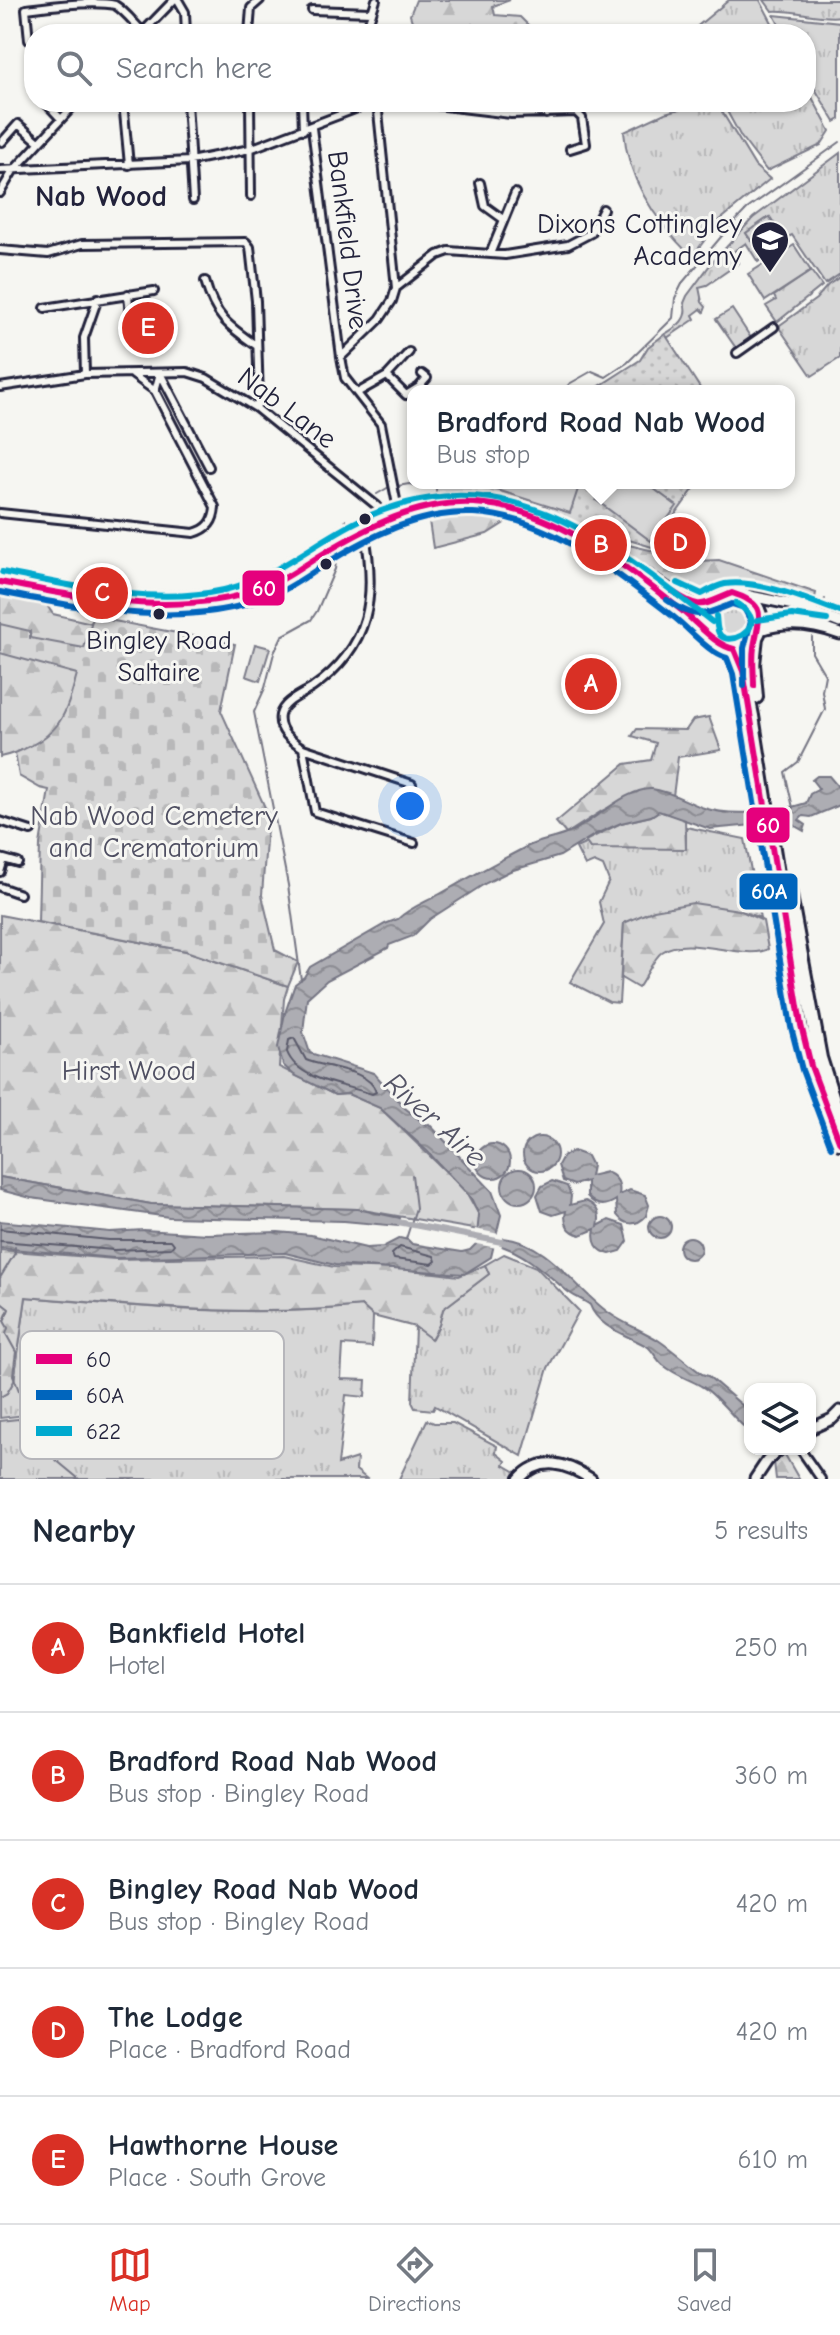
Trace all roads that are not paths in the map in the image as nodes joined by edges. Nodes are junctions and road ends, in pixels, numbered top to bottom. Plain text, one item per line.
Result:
1 (176, 0) edge
2 (260, 0) edge
3 (376, 0) edge
4 (312, 10) dead end
5 (371, 12) junction
6 (27, 24) edge
7 (133, 24) edge
8 (151, 24) edge
9 (186, 24) edge
10 (250, 24) edge
11 (370, 24) edge
12 (54, 112) edge
13 (68, 112) edge
14 (124, 112) edge
15 (188, 112) edge
16 (250, 112) edge
17 (302, 112) edge
18 (352, 112) edge
19 (378, 112) edge
20 (497, 112) edge
21 (546, 114) joint
22 (61, 119) junction
23 (312, 128) junction
24 (303, 130) junction
25 (2, 142) dead end
26 (39, 142) junction
27 (595, 143) dead end
28 (586, 144) junction
29 (250, 149) junction
30 (570, 149) dead end
31 (190, 161) junction
32 (129, 165) junction
33 (0, 170) edge
34 (13, 171) junction
35 (480, 183) dead end
36 (0, 193) edge
37 (515, 193) dead end
38 (251, 196) dead end
39 (193, 200) dead end
40 (603, 209) dead end
41 (503, 219) junction
42 (0, 250) edge
43 (490, 254) junction
44 (205, 281) dead end
45 (396, 288) junction
46 (154, 291) dead end
47 (128, 294) junction
48 (98, 298) junction
49 (45, 308) dead end
50 (774, 327) dead end
51 (131, 328) dead end
52 (257, 346) junction
53 (409, 352) dead end
54 (737, 353) dead end
55 (341, 357) junction
56 (160, 373) junction
57 (85, 374) junction
58 (422, 374) dead end
59 (133, 375) junction
60 (387, 376) junction
61 (421, 385) edge
62 (0, 387) edge
63 (155, 391) junction
64 (357, 393) junction
65 (407, 394) edge
66 (256, 408) junction
67 (209, 467) dead end
68 (0, 513) edge
69 (394, 516) junction
70 (364, 529) junction
71 (624, 566) junction
72 (0, 582) edge
73 (742, 595) junction
74 (715, 600) junction
75 (840, 623) edge
76 (706, 630) junction
77 (758, 633) junction
78 (840, 634) edge
79 (734, 649) junction
80 (756, 716) junction
81 (303, 748) junction
82 (412, 784) dead end
83 (7, 812) dead end
84 (2, 822) edge
85 (31, 831) dead end
86 (414, 843) dead end
87 (2, 859) edge
88 (18, 863) dead end
89 (0, 872) edge
90 (0, 887) edge
91 (20, 894) dead end
92 (799, 970) junction
93 (840, 1121) edge
94 (840, 1143) edge
95 (840, 1411) edge
96 (816, 1426) edge
97 (774, 1455) edge
98 (804, 1455) edge
99 (522, 1478) edge
100 (591, 1479) edge
101 (755, 1479) edge
102 (821, 1479) edge

1 - 8 street
1 - 9 street
2 - 10 street
3 - 5 street
4 - 5 street
5 - 11 street
6 - 7 street
12 - 22 street
13 - 22 street
14 - 32 street
15 - 31 street
16 - 29 street
17 - 24 street
18 - 23 street
19 - 45 street
20 - 21 street
21 - 28 street
22 - 26 street
23 - 24 street
23 - 55 street, Bankfield Drive
24 - 29 street
25 - 26 street
26 - 34 street
27 - 28 street
28 - 30 street
29 - 31 street
29 - 38 street
31 - 32 street
31 - 39 street
32 - 34 street
33 - 34 street
34 - 36 street
35 - 41 street
37 - 41 street
40 - 43 street
41 - 43 street
42 - 52 street
43 - 45 street
44 - 52 street
45 - 55 street
46 - 47 street
47 - 48 street
47 - 51 street
48 - 49 street
48 - 57 street
50 - 54 street
52 - 66 street
53 - 60 street
55 - 64 street, Bankfield Drive
56 - 59 street, Nab Lane
56 - 63 street
56 - 66 street, Nab Lane
56 - 67 street
57 - 59 street, Nab Lane
57 - 62 street, Nab Lane
58 - 61 street
59 - 63 street
60 - 64 street
60 - 65 street
63 - 68 street
64 - 69 street, Bankfield Drive
66 - 69 street, Nab Lane
69 - 70 highway
69 - 71 highway
70 - 72 highway
70 - 81 street
71 - 74 highway
71 - 76 highway
73 - 74 highway
73 - 75 main road
73 - 77 highway
74 - 76 highway
76 - 79 highway
77 - 78 main road
77 - 79 highway
77 - 80 highway
79 - 80 highway
80 - 92 highway
81 - 82 street
81 - 86 street
83 - 84 street
84 - 85 street
87 - 88 street
87 - 89 street
90 - 91 street
92 - 93 highway
92 - 94 highway
95 - 96 main road
97 - 101 main road
98 - 102 street
99 - 100 main road

